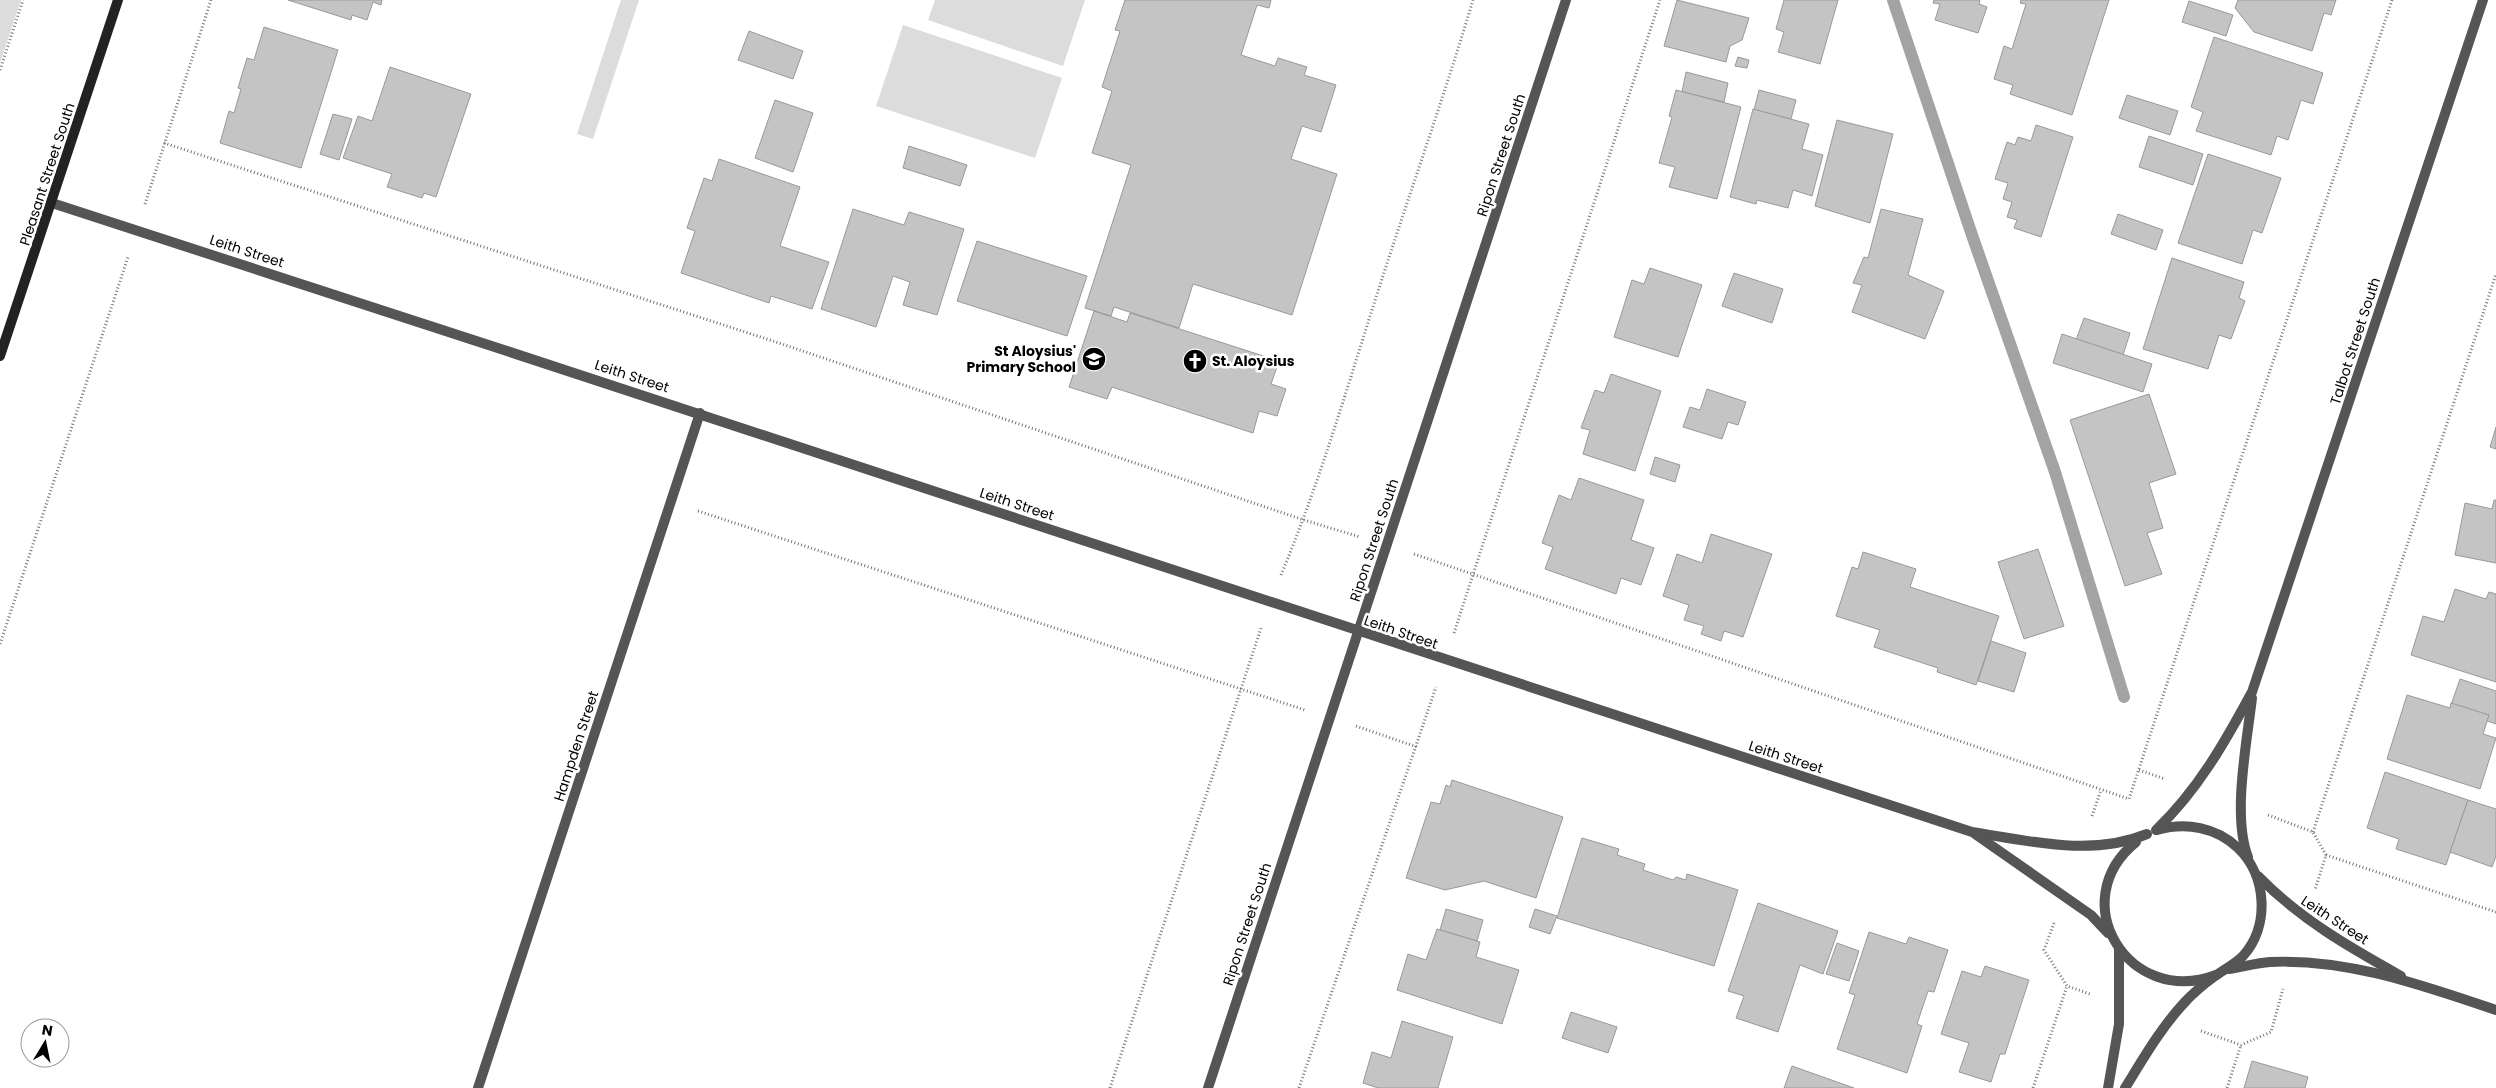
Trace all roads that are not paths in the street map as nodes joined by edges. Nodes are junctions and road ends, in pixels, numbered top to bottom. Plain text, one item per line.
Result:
1 (118, 0) edge
2 (1566, 0) edge
3 (2483, 0) edge
4 (52, 203) junction
5 (0, 356) edge
6 (700, 413) junction
7 (1358, 632) junction
8 (2252, 692) junction
9 (1972, 832) junction
10 (2152, 832) junction
11 (2250, 862) junction
12 (2255, 873) junction
13 (2112, 938) junction
14 (2119, 949) junction
15 (2226, 970) junction
16 (2216, 976) junction
17 (2408, 980) junction
18 (2496, 1010) edge
19 (478, 1088) edge
20 (1208, 1088) edge
21 (2108, 1088) edge
22 (2125, 1088) edge

1 - 4 street, Pleasant Street South
2 - 7 street, Ripon Street South
3 - 8 street, Talbot Street South
4 - 5 street, Pleasant Street South
4 - 6 street, Leith Street
6 - 7 street, Leith Street
6 - 19 street, Hampden Street
7 - 9 street, Leith Street
7 - 20 street, Ripon Street South
8 - 10 street, Talbot Street South
8 - 11 street, Talbot Street South
9 - 10 street, Leith Street
9 - 13 street, Leith Street
10 - 11 street
10 - 13 street
11 - 12 street
12 - 15 street
12 - 17 street, Leith Street
13 - 14 street
14 - 16 street
14 - 21 street
15 - 16 street
15 - 17 street, Leith Street
16 - 22 street
17 - 18 street, Leith Street

